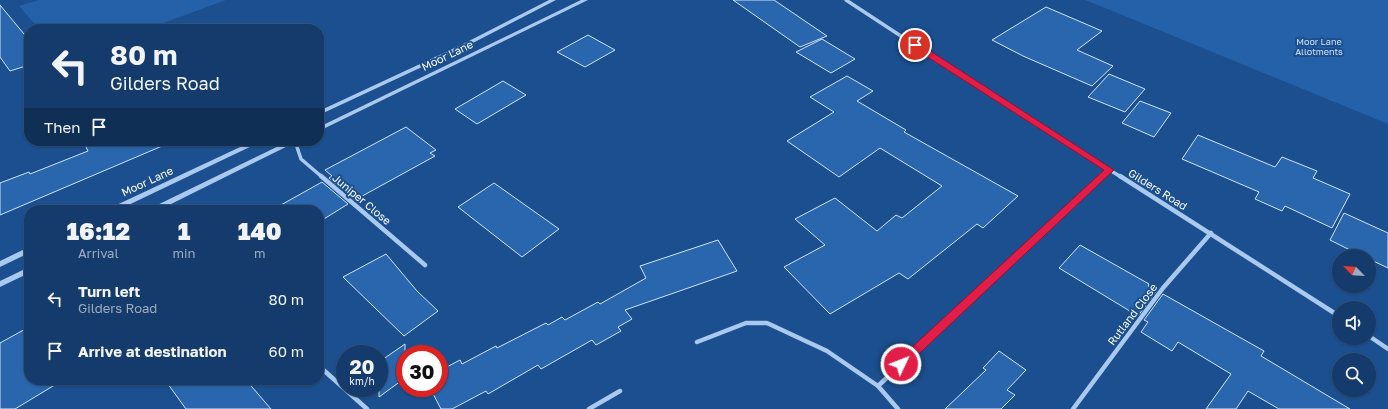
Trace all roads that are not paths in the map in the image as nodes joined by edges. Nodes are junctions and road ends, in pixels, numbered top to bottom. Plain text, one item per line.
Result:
1 (553, 0) edge
2 (585, 0) edge
3 (846, 0) edge
4 (324, 110) edge
5 (324, 127) edge
6 (247, 146) edge
7 (285, 146) edge
8 (297, 146) edge
9 (1110, 170) junction
10 (123, 205) edge
11 (163, 205) edge
12 (1211, 233) junction
13 (24, 252) edge
14 (0, 264) edge
15 (425, 265) dead end
16 (24, 272) edge
17 (0, 284) edge
18 (1332, 311) edge
19 (1376, 341) edge
20 (697, 342) dead end
21 (1388, 349) edge
22 (324, 370) edge
23 (878, 386) junction
24 (620, 391) dead end
25 (367, 409) edge
26 (589, 409) edge
27 (898, 409) edge
28 (1073, 409) edge

1 - 4 street, Moor Lane
2 - 5 street, Moor Lane
3 - 9 street, Gilders Road
6 - 10 street, Moor Lane
7 - 11 street
8 - 15 street, Juniper Close
9 - 12 street, Gilders Road
9 - 23 street
12 - 18 street, Gilders Road
12 - 28 street, Rutland Close
13 - 14 street
16 - 17 street
19 - 21 street
20 - 23 street
22 - 25 street
23 - 27 street
24 - 26 street

